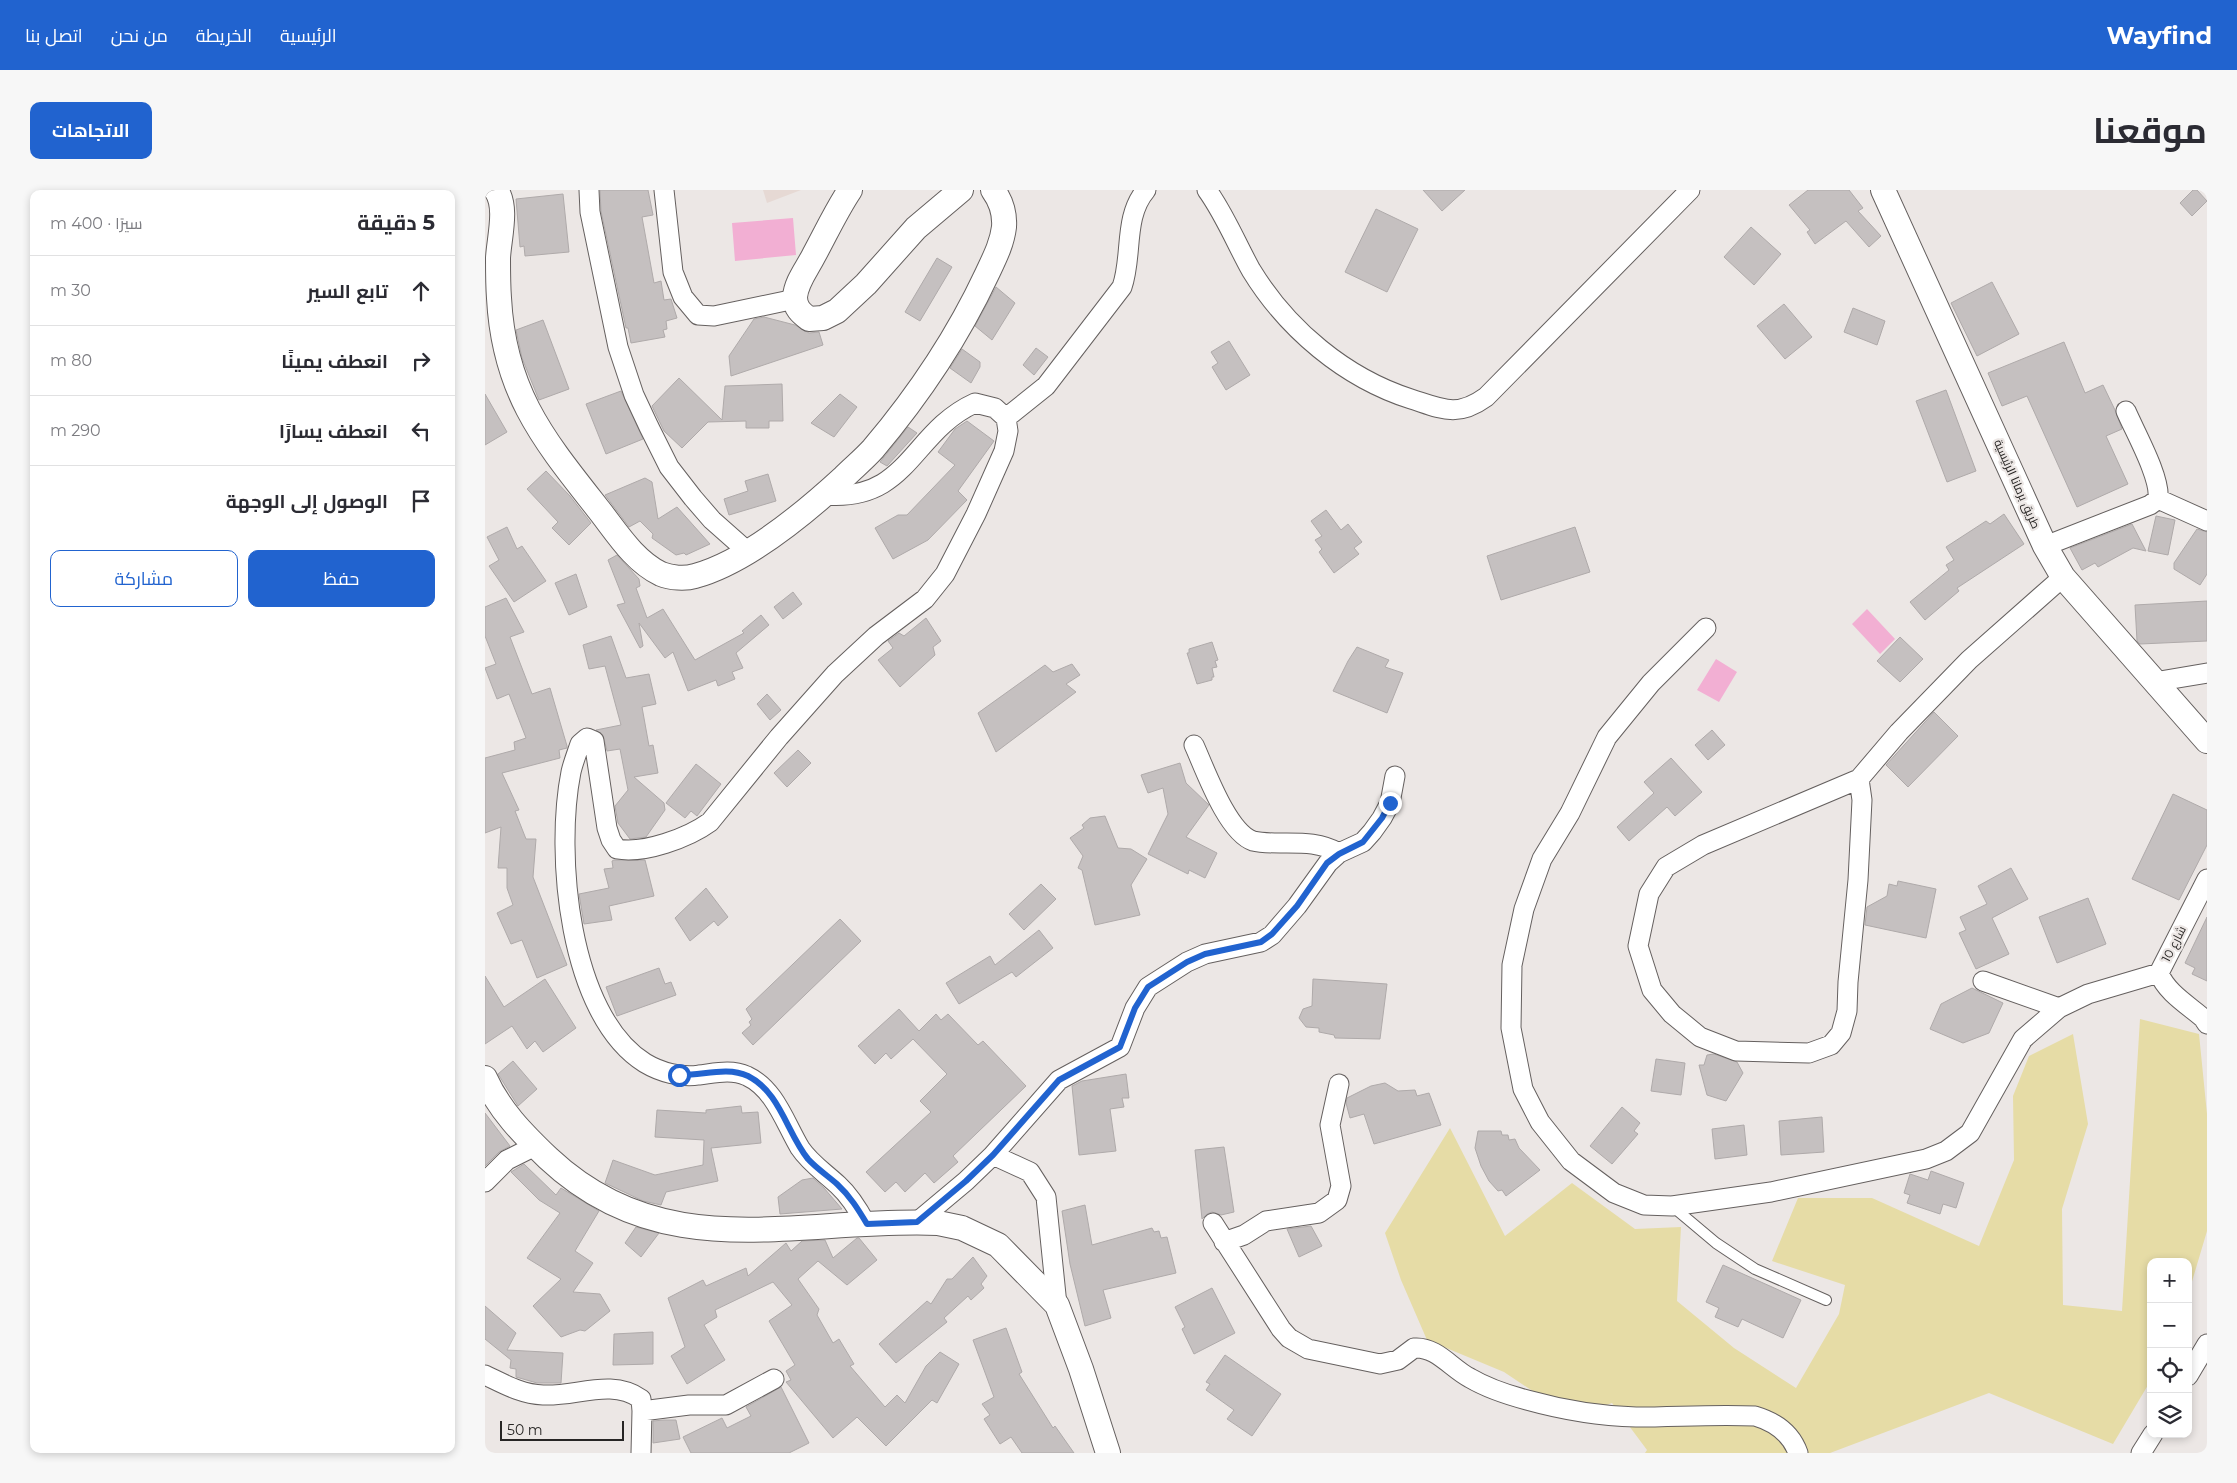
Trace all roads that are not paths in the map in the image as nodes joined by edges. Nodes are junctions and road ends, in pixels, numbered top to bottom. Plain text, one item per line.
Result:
1 (496, 190) edge
2 (589, 190) edge
3 (664, 190) edge
4 (850, 190) edge
5 (961, 190) edge
6 (993, 190) edge
7 (1146, 190) edge
8 (1207, 190) edge
9 (1690, 190) edge
10 (1883, 190) edge
11 (795, 300) junction
12 (2126, 411) dead end
13 (1006, 418) junction
14 (825, 495) junction
15 (2158, 499) junction
16 (2207, 521) edge
17 (2045, 546) junction
18 (747, 551) junction
19 (2063, 577) junction
20 (1706, 628) dead end
21 (2207, 673) edge
22 (2153, 682) junction
23 (2207, 741) edge
24 (1193, 745) dead end
25 (1395, 776) dead end
26 (1859, 779) junction
27 (1339, 854) junction
28 (2207, 879) edge
29 (2159, 973) junction
30 (1983, 981) dead end
31 (2059, 1008) junction
32 (2207, 1024) edge
33 (1339, 1084) dead end
34 (487, 1085) edge
35 (535, 1146) junction
36 (993, 1155) junction
37 (485, 1182) edge
38 (1672, 1206) junction
39 (917, 1222) junction
40 (1213, 1223) dead end
41 (867, 1224) junction
42 (1224, 1242) junction
43 (1827, 1300) dead end
44 (1057, 1305) junction
45 (2207, 1344) edge
46 (2192, 1369) edge
47 (485, 1375) edge
48 (774, 1379) dead end
49 (642, 1411) junction
50 (2150, 1438) edge
51 (641, 1453) edge
52 (1107, 1453) edge
53 (1798, 1453) edge
54 (2141, 1453) edge

1 - 18 street
2 - 18 street
3 - 11 street
4 - 11 street
5 - 11 street
6 - 14 street
7 - 13 street
8 - 9 street
10 - 17 street, طريق برمانا الرئيسية
12 - 15 street
13 - 14 street
13 - 41 street
14 - 18 street
15 - 16 street
15 - 17 street
17 - 19 street, طريق برمانا الرئيسية
19 - 22 street, طريق برمانا الرئيسية
19 - 26 street
20 - 38 street
21 - 22 street
22 - 23 street, طريق برمانا الرئيسية
24 - 27 street
25 - 27 street
26 - 26 street
27 - 36 street
28 - 29 street, شارع 10
29 - 31 street
29 - 32 street, شارع 10
30 - 31 street
31 - 38 street
33 - 42 street
34 - 35 street
35 - 37 street
35 - 41 street
36 - 39 street
36 - 44 street
38 - 43 lane
39 - 41 street
39 - 44 street
40 - 42 street
42 - 53 street
44 - 52 street
45 - 46 street
47 - 49 street
48 - 49 street
49 - 51 street
50 - 54 street

